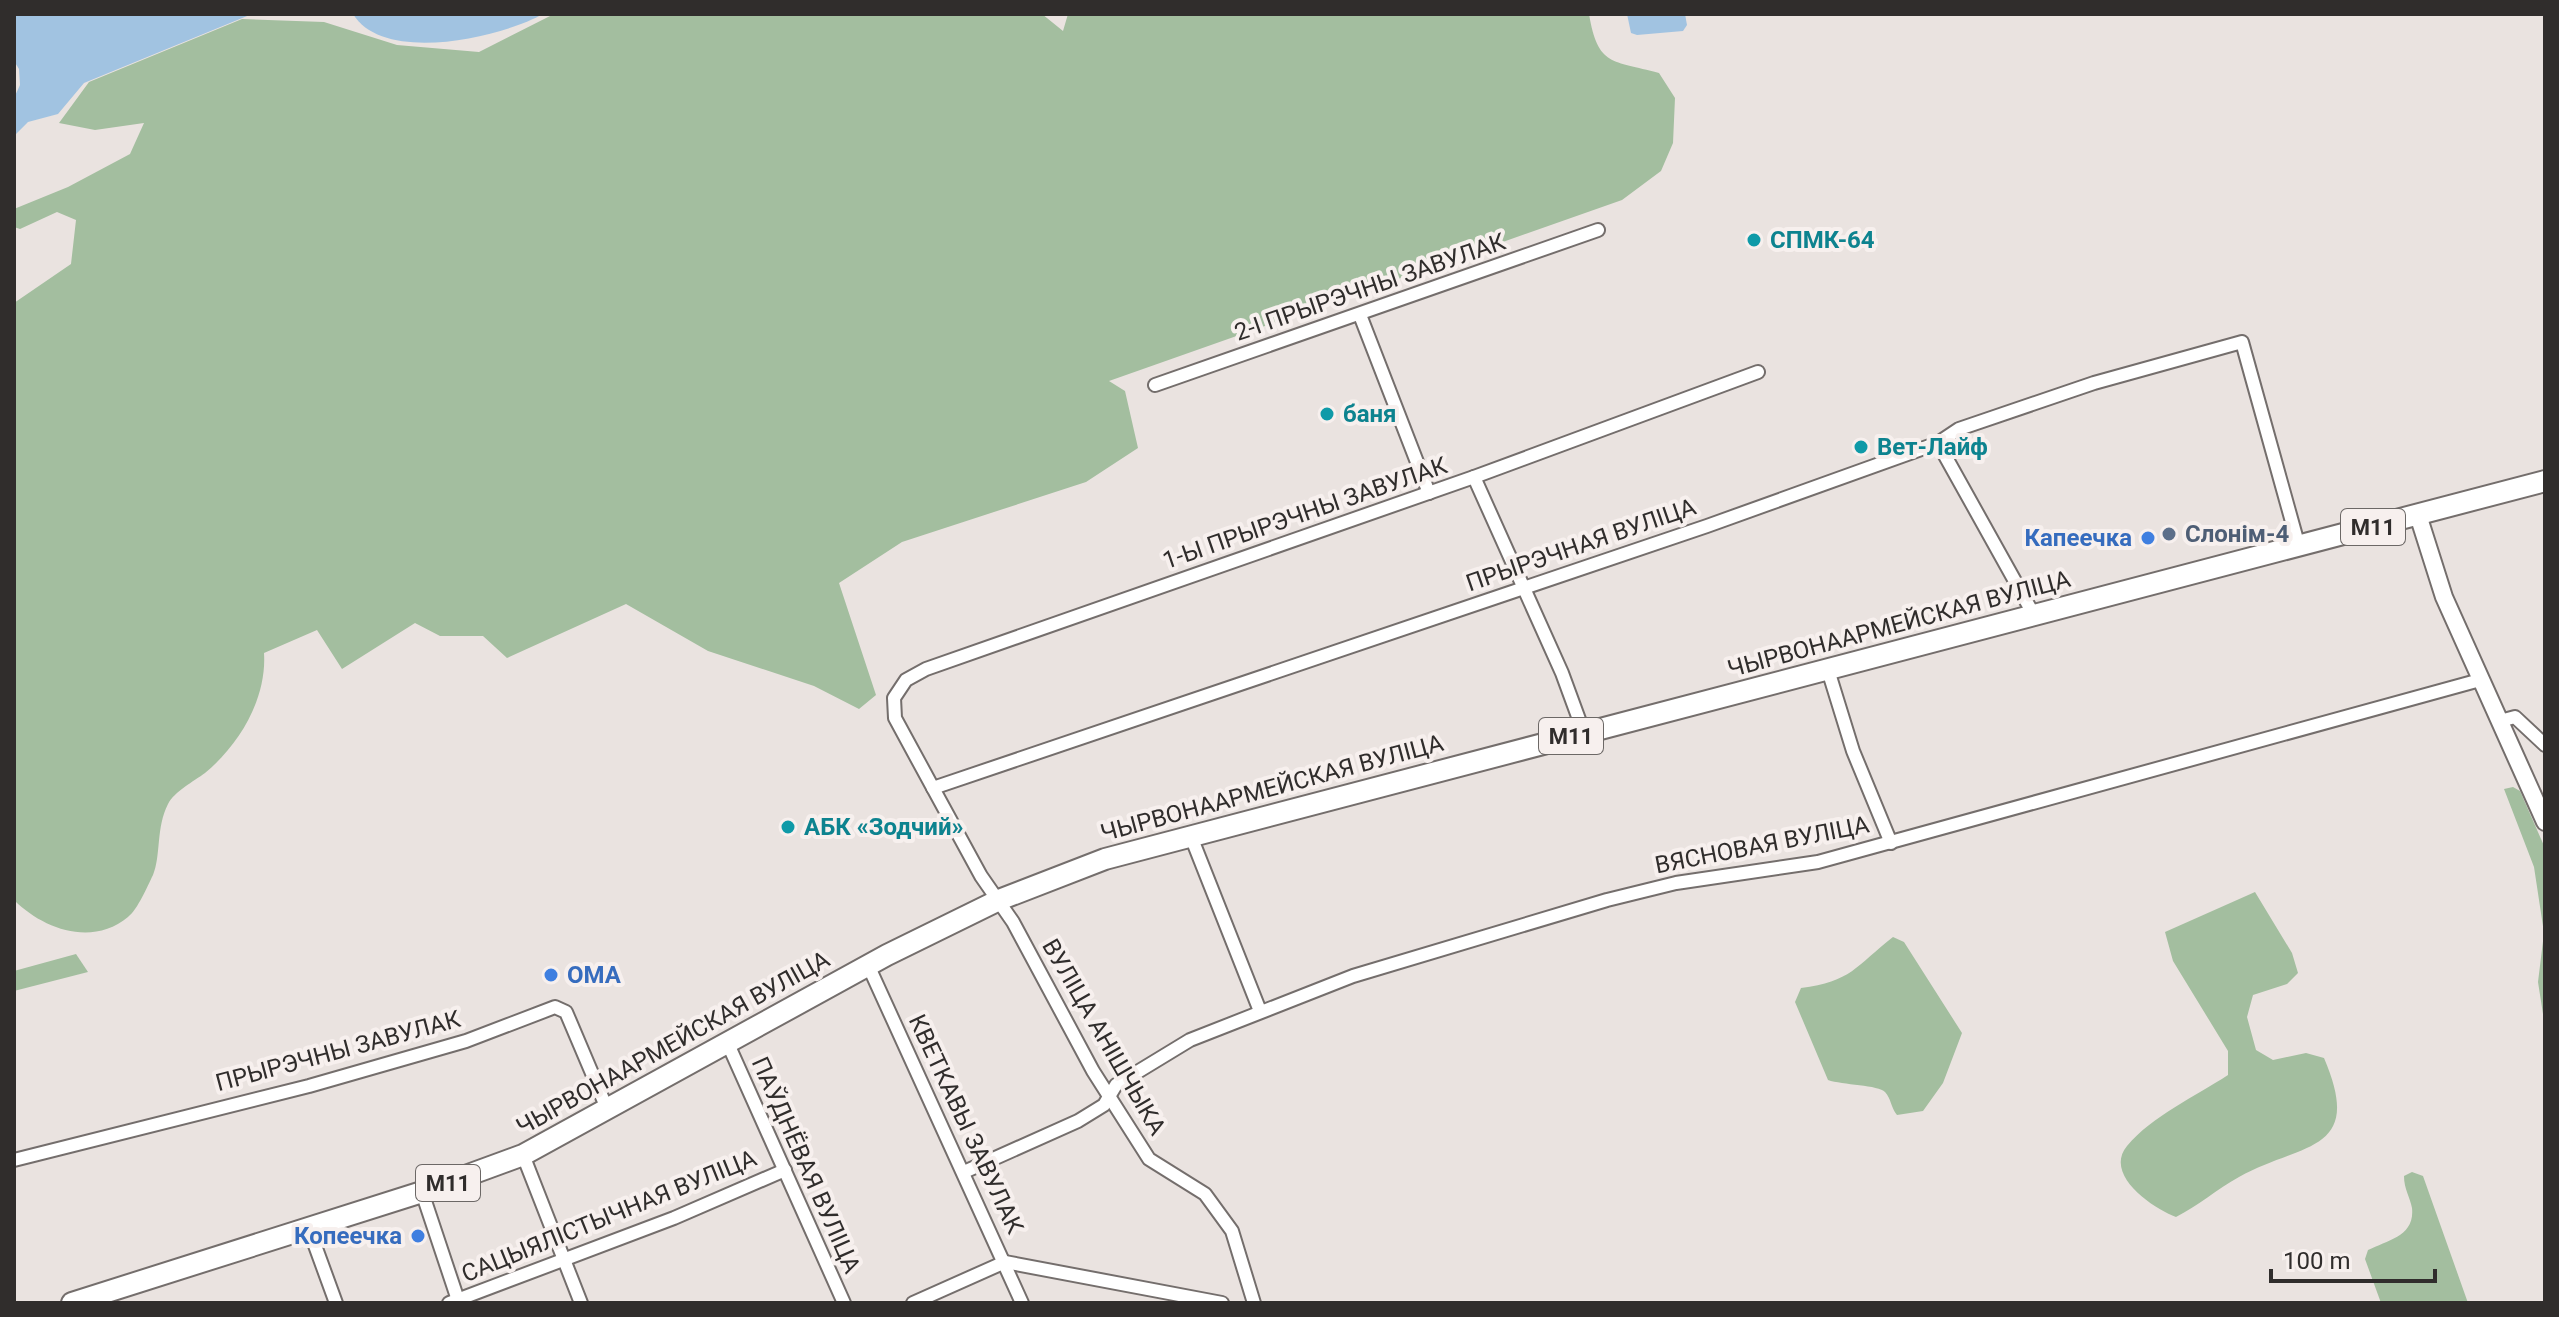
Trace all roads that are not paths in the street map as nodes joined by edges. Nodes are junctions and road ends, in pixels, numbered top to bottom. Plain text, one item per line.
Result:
1 (1598, 230) dead end
2 (1360, 315) junction
3 (1758, 372) dead end
4 (1155, 385) dead end
5 (1938, 443) junction
6 (1474, 477) junction
7 (2545, 481) edge
8 (1429, 493) junction
9 (2418, 515) junction
10 (2299, 547) junction
11 (1524, 588) junction
12 (2035, 617) junction
13 (1828, 670) junction
14 (2480, 680) junction
15 (895, 718) joint
16 (2500, 721) junction
17 (1584, 733) junction
18 (2545, 745) edge
19 (933, 788) junction
20 (2545, 822) edge
21 (1190, 834) junction
22 (1891, 843) junction
23 (999, 900) junction
24 (868, 965) junction
25 (1260, 1011) junction
26 (728, 1044) junction
27 (1112, 1090) junction
28 (608, 1111) junction
29 (523, 1155) junction
30 (14, 1160) edge
31 (785, 1170) junction
32 (964, 1172) junction
33 (422, 1192) junction
34 (309, 1229) junction
35 (564, 1259) junction
36 (1005, 1262) junction
37 (455, 1302) edge
38 (72, 1303) edge
39 (336, 1303) edge
40 (581, 1303) edge
41 (844, 1303) edge
42 (913, 1303) edge
43 (1022, 1303) edge
44 (1222, 1303) edge
45 (1254, 1303) edge

1 - 2 street, 2-І ПРЫРЭЧНЫ ЗАВУЛАК
2 - 4 street, 2-І ПРЫРЭЧНЫ ЗАВУЛАК
2 - 8 street
3 - 6 street, 1-Ы ПРЫРЭЧНЫ ЗАВУЛАК
5 - 10 street, ПРЫРЭЧНАЯ ВУЛІЦА
5 - 11 street, ПРЫРЭЧНАЯ ВУЛІЦА
5 - 12 street
6 - 8 street, 1-Ы ПРЫРЭЧНЫ ЗАВУЛАК
6 - 11 street
7 - 9 highway, ЧЫРВОНААРМЕЙСКАЯ ВУЛІЦА / М11
8 - 15 street, 1-Ы ПРЫРЭЧНЫ ЗАВУЛАК
9 - 10 highway, ЧЫРВОНААРМЕЙСКАЯ ВУЛІЦА / М11
9 - 14 street
10 - 12 highway, ЧЫРВОНААРМЕЙСКАЯ ВУЛІЦА / М11
11 - 17 street
11 - 19 street, ПРЫРЭЧНАЯ ВУЛІЦА
12 - 13 highway, ЧЫРВОНААРМЕЙСКАЯ ВУЛІЦА / М11
13 - 17 highway, ЧЫРВОНААРМЕЙСКАЯ ВУЛІЦА / М11
13 - 22 street
14 - 16 street
14 - 22 street, ВЯСНОВАЯ ВУЛІЦА
15 - 19 street, ВУЛІЦА АНІШЧЫКА
16 - 18 street
16 - 20 street
17 - 21 highway, ЧЫРВОНААРМЕЙСКАЯ ВУЛІЦА / М11
19 - 23 street, ВУЛІЦА АНІШЧЫКА
21 - 23 highway, ЧЫРВОНААРМЕЙСКАЯ ВУЛІЦА / М11
21 - 25 street
22 - 25 street, ВЯСНОВАЯ ВУЛІЦА
23 - 24 highway, ЧЫРВОНААРМЕЙСКАЯ ВУЛІЦА / М11
23 - 27 street, ВУЛІЦА АНІШЧЫКА
24 - 26 highway, ЧЫРВОНААРМЕЙСКАЯ ВУЛІЦА / М11
24 - 32 street, КВЕТКАВЫ ЗАВУЛАК
25 - 27 street, ВЯСНОВАЯ ВУЛІЦА
26 - 28 highway, ЧЫРВОНААРМЕЙСКАЯ ВУЛІЦА / М11
26 - 31 street, ПАЎДНЁВАЯ ВУЛІЦА
27 - 32 street, ВЯСНОВАЯ ВУЛІЦА
27 - 45 street, ВУЛІЦА АНІШЧЫКА
28 - 29 highway, ЧЫРВОНААРМЕЙСКАЯ ВУЛІЦА / М11
28 - 30 street, ПРЫРЭЧНЫ ЗАВУЛАК
29 - 33 highway, ЧЫРВОНААРМЕЙСКАЯ ВУЛІЦА / М11
29 - 35 street
31 - 35 street, САЦЫЯЛІСТЫЧНАЯ ВУЛІЦА
31 - 41 street, ПАЎДНЁВАЯ ВУЛІЦА
32 - 36 street, КВЕТКАВЫ ЗАВУЛАК
33 - 34 highway, ЧЫРВОНААРМЕЙСКАЯ ВУЛІЦА / М11
33 - 37 street
34 - 38 highway, ЧЫРВОНААРМЕЙСКАЯ ВУЛІЦА / М11
34 - 39 street
35 - 37 street, САЦЫЯЛІСТЫЧНАЯ ВУЛІЦА
35 - 40 street
36 - 42 street
36 - 43 street, КВЕТКАВЫ ЗАВУЛАК
36 - 44 street

